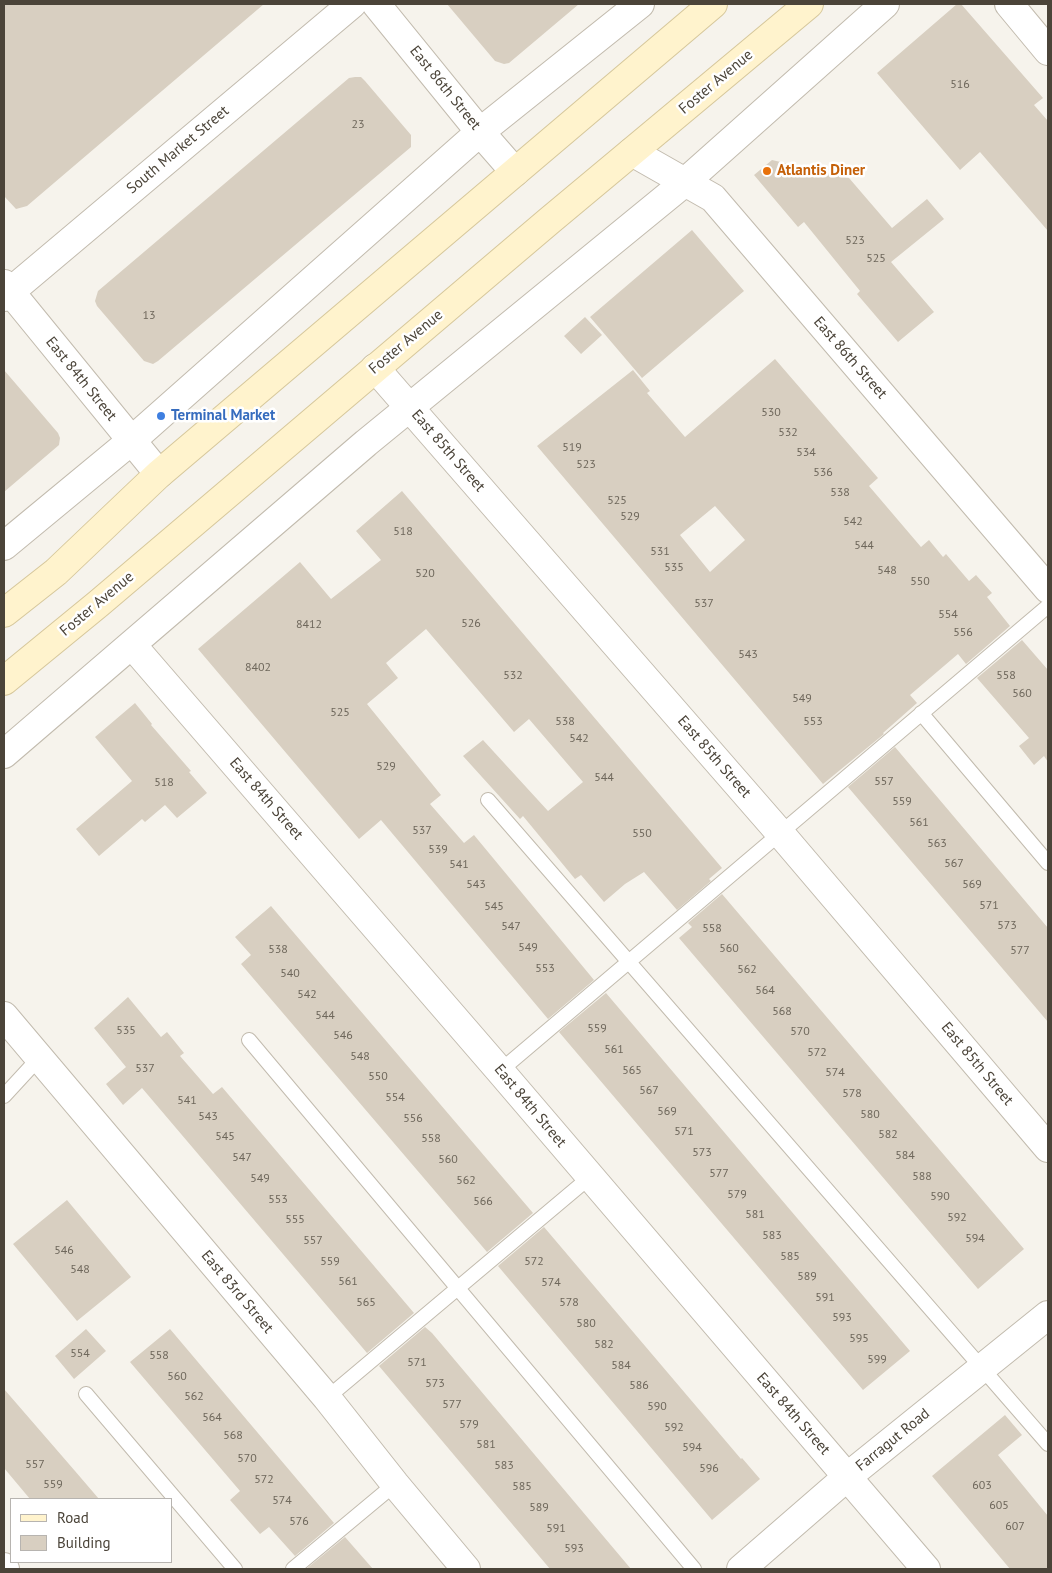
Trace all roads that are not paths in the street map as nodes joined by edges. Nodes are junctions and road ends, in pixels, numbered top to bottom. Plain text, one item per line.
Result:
1 (352, 4) edge
2 (376, 4) edge
3 (640, 4) edge
4 (713, 4) edge
5 (809, 4) edge
6 (885, 4) edge
7 (1009, 4) edge
8 (1048, 51) edge
9 (480, 132) junction
10 (632, 152) junction
11 (515, 172) junction
12 (684, 183) junction
13 (6, 291) edge
14 (375, 368) junction
15 (410, 408) junction
16 (131, 440) junction
17 (159, 474) junction
18 (4, 546) edge
19 (1048, 589) edge
20 (1048, 606) edge
21 (4, 613) edge
22 (132, 645) junction
23 (4, 681) edge
24 (921, 713) junction
25 (4, 754) edge
26 (488, 800) dead end
27 (780, 833) junction
28 (1048, 863) edge
29 (629, 962) junction
30 (4, 1016) edge
31 (249, 1040) dead end
32 (39, 1058) junction
33 (500, 1071) junction
34 (4, 1096) edge
35 (1048, 1148) edge
36 (590, 1177) junction
37 (458, 1288) junction
38 (1048, 1314) edge
39 (982, 1368) junction
40 (86, 1394) dead end
41 (326, 1398) junction
42 (1048, 1444) edge
43 (847, 1477) junction
44 (394, 1484) junction
45 (234, 1569) edge
46 (293, 1569) edge
47 (466, 1569) edge
48 (694, 1569) edge
49 (741, 1569) edge
50 (926, 1569) edge

1 - 13 street, South Market Street
2 - 9 street, East 86th Street
3 - 9 street
4 - 11 main road
5 - 10 main road, Foster Avenue
6 - 12 street
7 - 8 street
9 - 11 street, East 86th Street
9 - 16 street
10 - 12 street, East 86th Street
10 - 14 main road, Foster Avenue
11 - 17 main road
12 - 15 street
12 - 19 street, East 86th Street
13 - 16 street, East 84th Street
14 - 15 street, East 85th Street
14 - 23 main road, Foster Avenue
15 - 22 street
15 - 27 street, East 85th Street
16 - 17 street, East 84th Street
16 - 18 street
17 - 21 main road
20 - 24 lane
22 - 25 street
22 - 33 street, East 84th Street
24 - 27 lane
24 - 28 lane
26 - 29 lane
27 - 29 lane
27 - 35 street, East 85th Street
29 - 33 lane
29 - 39 lane
30 - 32 street, East 83rd Street
31 - 37 lane
32 - 34 lane
32 - 41 street, East 83rd Street
33 - 36 street, East 84th Street
36 - 37 lane
36 - 43 street, East 84th Street
37 - 41 lane
37 - 48 lane
38 - 39 street, Farragut Road
39 - 42 lane
39 - 43 street, Farragut Road
40 - 45 lane
41 - 44 street, East 83rd Street
43 - 49 street, Farragut Road
43 - 50 street, East 84th Street
44 - 46 lane
44 - 47 street, East 83rd Street

